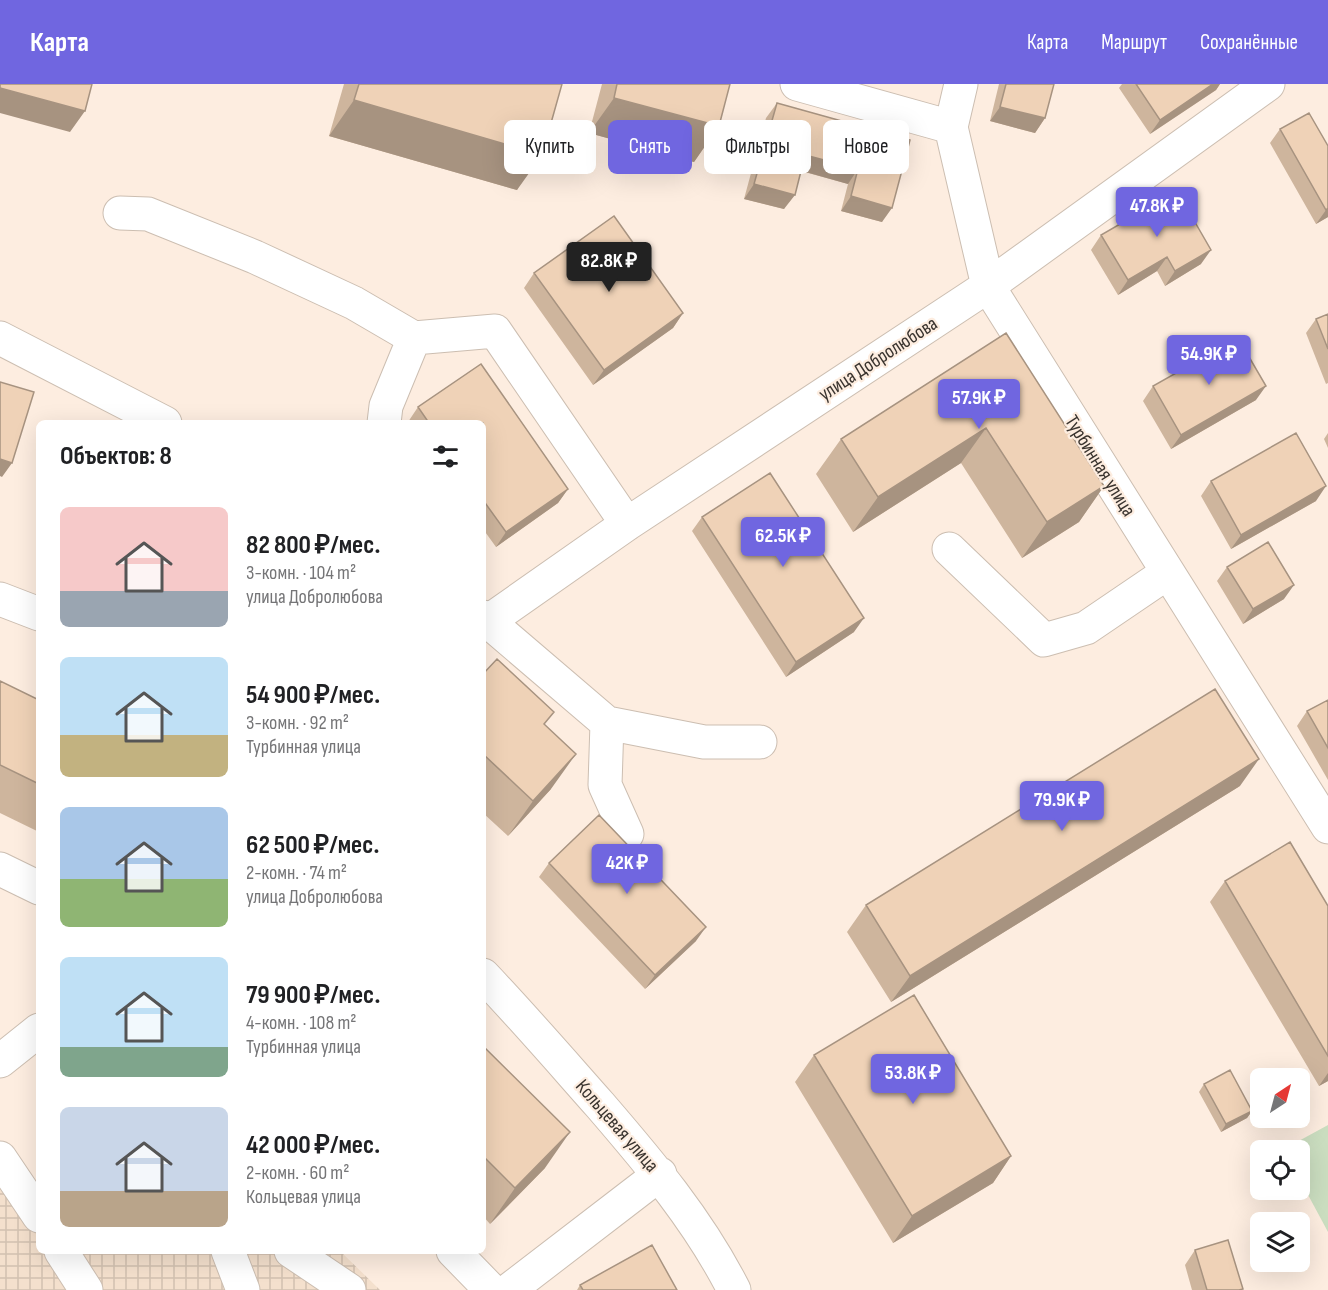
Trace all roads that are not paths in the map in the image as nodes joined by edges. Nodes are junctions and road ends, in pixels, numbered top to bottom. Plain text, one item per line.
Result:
1 (797, 84) edge
2 (962, 84) edge
3 (1268, 84) edge
4 (951, 127) junction
5 (120, 213) dead end
6 (988, 286) junction
7 (0, 338) edge
8 (414, 338) junction
9 (159, 420) edge
10 (384, 420) edge
11 (627, 524) junction
12 (949, 549) dead end
13 (1167, 573) junction
14 (0, 599) edge
15 (36, 613) edge
16 (486, 620) edge
17 (486, 622) edge
18 (607, 723) junction
19 (760, 742) dead end
20 (1328, 827) edge
21 (627, 834) dead end
22 (0, 869) edge
23 (36, 887) edge
24 (486, 978) edge
25 (36, 1032) edge
26 (0, 1061) edge
27 (0, 1158) edge
28 (660, 1174) junction
29 (36, 1212) edge
30 (63, 1254) edge
31 (229, 1254) edge
32 (296, 1254) edge
33 (456, 1254) edge
34 (86, 1290) edge
35 (243, 1290) edge
36 (350, 1290) edge
37 (491, 1290) edge
38 (509, 1290) edge
39 (734, 1290) edge

1 - 4 street
2 - 4 street
3 - 6 street, улица Добролюбова
4 - 6 street, Турбинная улица
5 - 8 street
6 - 11 street, улица Добролюбова
6 - 13 street, Турбинная улица
7 - 9 street
8 - 10 street
8 - 11 street
11 - 16 street, улица Добролюбова
12 - 13 street
13 - 20 street, Турбинная улица
14 - 15 street
17 - 18 street
18 - 19 street
18 - 21 street
22 - 23 street
24 - 28 street, Кольцевая улица
25 - 26 street
27 - 29 street
28 - 38 street
28 - 39 street, Кольцевая улица
30 - 34 street
31 - 35 street
32 - 36 street
33 - 37 street

